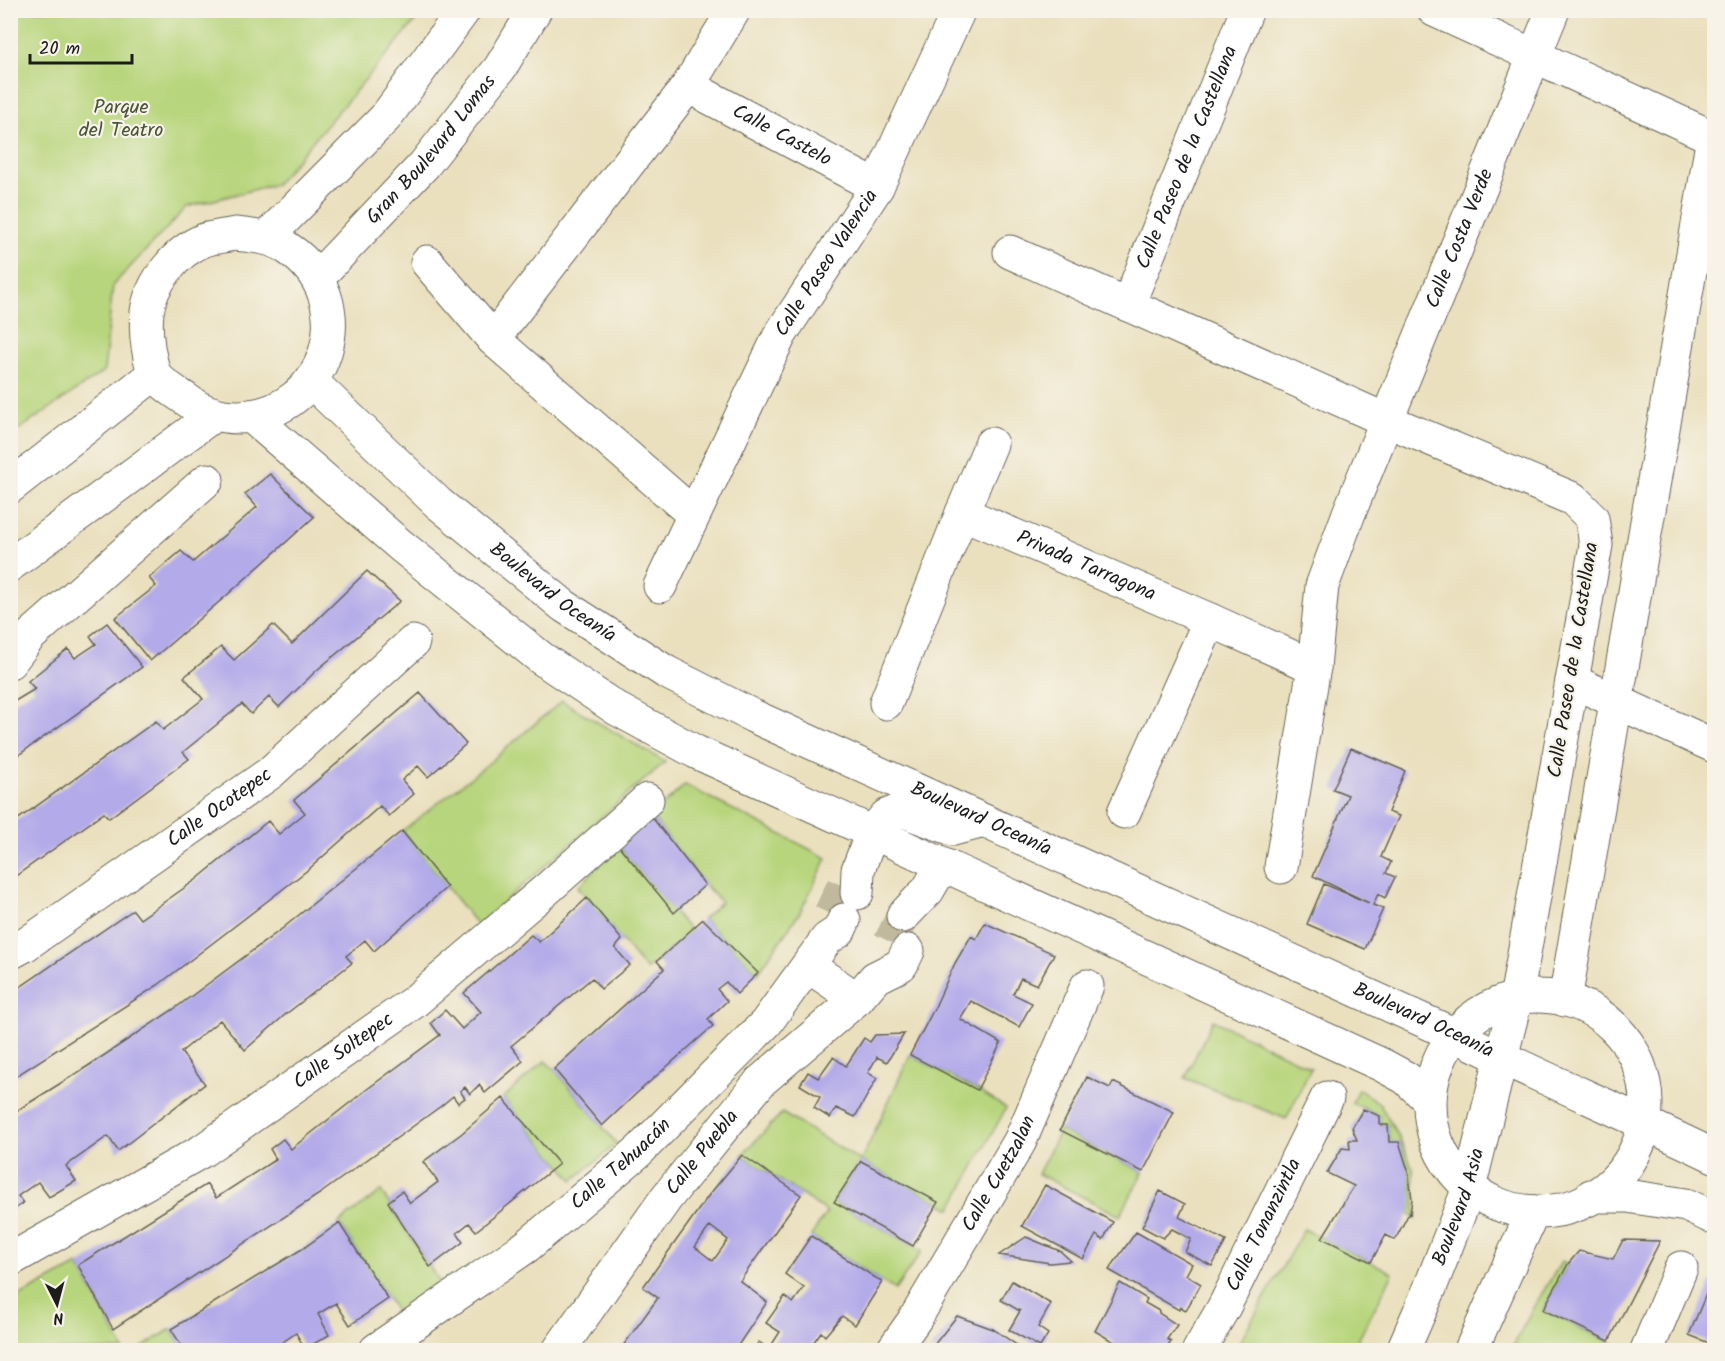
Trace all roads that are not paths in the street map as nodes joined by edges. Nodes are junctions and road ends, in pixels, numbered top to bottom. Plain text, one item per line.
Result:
1 (464, 10) edge
2 (535, 10) edge
3 (734, 10) edge
4 (959, 10) edge
5 (1247, 10) edge
6 (1434, 10) edge
7 (1553, 10) edge
8 (1534, 56) junction
9 (688, 86) junction
10 (1714, 137) edge
11 (877, 187) junction
12 (266, 238) junction
13 (1010, 252) dead end
14 (427, 262) dead end
15 (317, 278) junction
16 (1128, 305) junction
17 (493, 339) junction
18 (154, 374) junction
19 (311, 381) junction
20 (215, 414) junction
21 (251, 416) junction
22 (1388, 420) junction
23 (991, 444) dead end
24 (207, 480) dead end
25 (10, 487) edge
26 (962, 513) junction
27 (693, 514) junction
28 (10, 565) edge
29 (660, 585) dead end
30 (1210, 620) junction
31 (413, 642) dead end
32 (10, 662) edge
33 (1314, 667) junction
34 (1572, 681) junction
35 (1617, 702) junction
36 (886, 703) dead end
37 (1714, 746) edge
38 (647, 800) dead end
39 (1124, 812) dead end
40 (984, 821) junction
41 (872, 832) junction
42 (1281, 867) dead end
43 (938, 878) junction
44 (10, 954) edge
45 (808, 966) junction
46 (1087, 986) dead end
47 (866, 988) junction
48 (1516, 999) junction
49 (1565, 1000) junction
50 (1453, 1034) junction
51 (1501, 1058) junction
52 (1327, 1098) dead end
53 (1429, 1100) junction
54 (1646, 1123) junction
55 (1714, 1156) edge
56 (1469, 1188) junction
57 (1591, 1197) junction
58 (1533, 1212) junction
59 (1714, 1218) edge
60 (10, 1260) edge
61 (1682, 1268) dead end
62 (376, 1350) edge
63 (559, 1350) edge
64 (893, 1350) edge
65 (1199, 1350) edge
66 (1403, 1350) edge
67 (1471, 1350) edge
68 (1647, 1350) edge

1 - 12 street
2 - 15 street, Gran Boulevard Lomas
3 - 9 street
4 - 11 street, Calle Paseo Valencia
5 - 16 street, Calle Paseo de la Castellana
6 - 8 street
7 - 8 street, Calle Costa Verde
8 - 10 street
8 - 22 street, Calle Costa Verde
9 - 11 street, Calle Castelo
9 - 17 street
10 - 35 street
11 - 27 street, Calle Paseo Valencia
12 - 15 street
12 - 18 street
13 - 16 street, Calle Paseo de la Castellana
14 - 17 street
15 - 19 street
16 - 22 street, Calle Paseo de la Castellana
17 - 27 street
18 - 20 street
18 - 25 street
19 - 21 street
19 - 40 street, Boulevard Oceanía
20 - 21 street
20 - 28 street
21 - 41 street
22 - 33 street
22 - 34 street, Calle Paseo de la Castellana
23 - 26 street
24 - 32 street
26 - 30 street, Privada Tarragona
26 - 36 street
27 - 29 street, Calle Paseo Valencia
30 - 33 street, Privada Tarragona
30 - 39 street
31 - 44 street, Calle Ocotepec
33 - 42 street
34 - 35 street
34 - 48 street, Calle Paseo de la Castellana
35 - 37 street
35 - 49 street
38 - 60 street, Calle Soltepec
40 - 41 street, Calle Tehuacán
40 - 50 street, Boulevard Oceanía
41 - 43 street
41 - 45 street, Calle Tehuacán
43 - 47 street, Calle Puebla
43 - 53 street
45 - 47 street
45 - 62 street, Calle Tehuacán
46 - 64 street, Calle Cuetzalan
47 - 63 street, Calle Puebla
48 - 49 street
48 - 50 street
48 - 51 street, Calle Paseo de la Castellana
49 - 54 street
50 - 51 street, Boulevard Oceanía
50 - 53 street
51 - 54 street, Boulevard Oceanía
51 - 56 street, Boulevard Asia
52 - 65 street, Calle Tonanzintla
53 - 56 street
54 - 55 street, Boulevard Oceanía
54 - 57 street
56 - 58 street
56 - 66 street, Boulevard Asia
57 - 58 street
57 - 59 street
58 - 67 street
61 - 68 street

